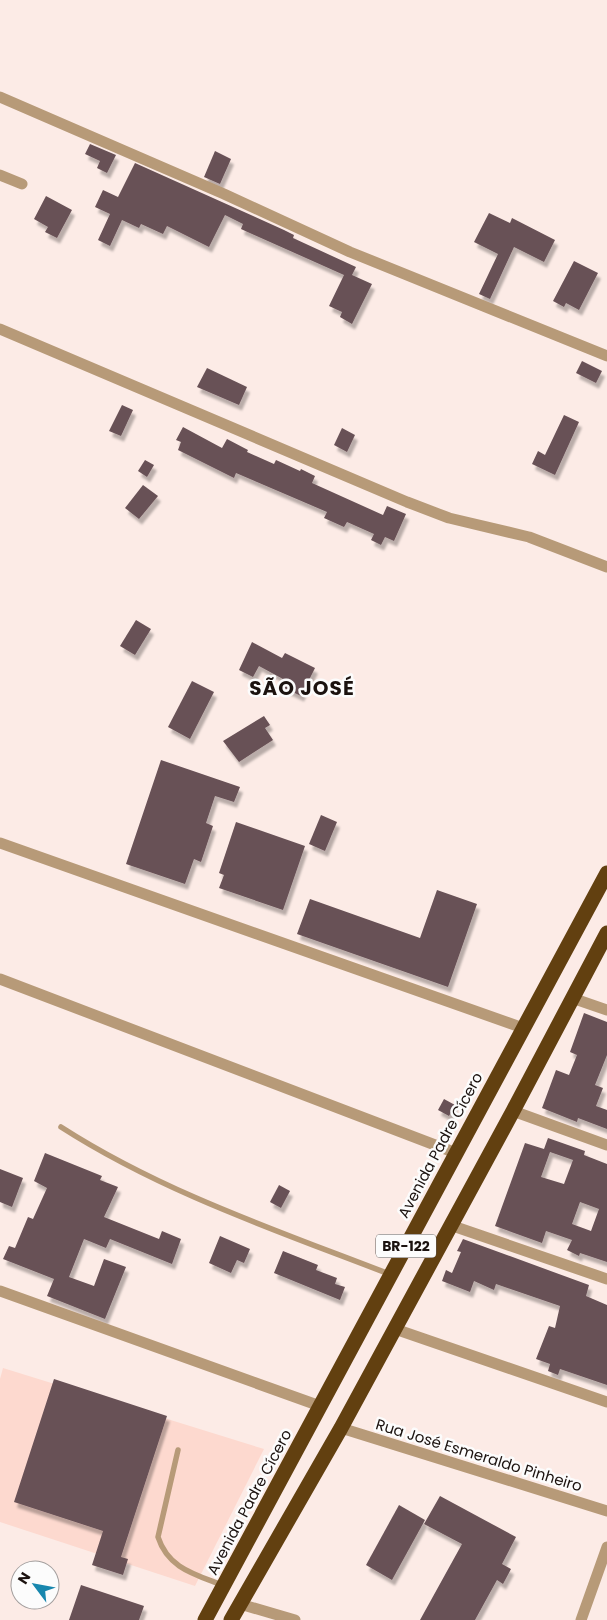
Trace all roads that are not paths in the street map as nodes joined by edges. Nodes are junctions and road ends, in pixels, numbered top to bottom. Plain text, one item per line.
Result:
1 (0, 97) edge
2 (0, 175) edge
3 (22, 184) dead end
4 (0, 329) edge
5 (607, 356) edge
6 (607, 567) edge
7 (0, 843) edge
8 (607, 873) edge
9 (607, 933) edge
10 (0, 978) edge
11 (572, 998) junction
12 (607, 1010) edge
13 (523, 1028) junction
14 (513, 1111) junction
15 (62, 1127) dead end
16 (607, 1146) edge
17 (456, 1153) junction
18 (450, 1225) junction
19 (391, 1275) junction
20 (607, 1279) edge
21 (0, 1291) edge
22 (395, 1329) junction
23 (607, 1402) edge
24 (320, 1406) junction
25 (341, 1428) junction
26 (178, 1450) dead end
27 (607, 1511) edge
28 (607, 1547) edge
29 (224, 1585) junction
30 (240, 1604) junction
31 (266, 1616) edge
32 (206, 1620) edge
33 (231, 1620) edge
34 (295, 1620) edge
35 (581, 1620) edge

1 - 5 street
2 - 3 street
4 - 6 street
7 - 13 street
8 - 13 highway, Avenida Padre Cícero / BR-122
9 - 11 highway, BR-122
10 - 17 street
11 - 12 street
11 - 14 highway, BR-122
13 - 17 highway, Avenida Padre Cícero / BR-122
14 - 16 street
14 - 18 highway, BR-122
15 - 19 lane
17 - 19 highway, Avenida Padre Cícero / BR-122
18 - 20 street
18 - 22 highway, BR-122
19 - 24 highway, Avenida Padre Cícero / BR-122
21 - 24 street
22 - 23 street
22 - 25 highway, BR-122
24 - 29 highway, Avenida Padre Cícero / BR-122
25 - 27 street, Rua José Esmeraldo Pinheiro
25 - 30 highway, BR-122
26 - 29 lane
28 - 35 street
29 - 32 highway, Avenida Padre Cícero / BR-122
30 - 31 street
30 - 33 highway, BR-122
31 - 34 street

